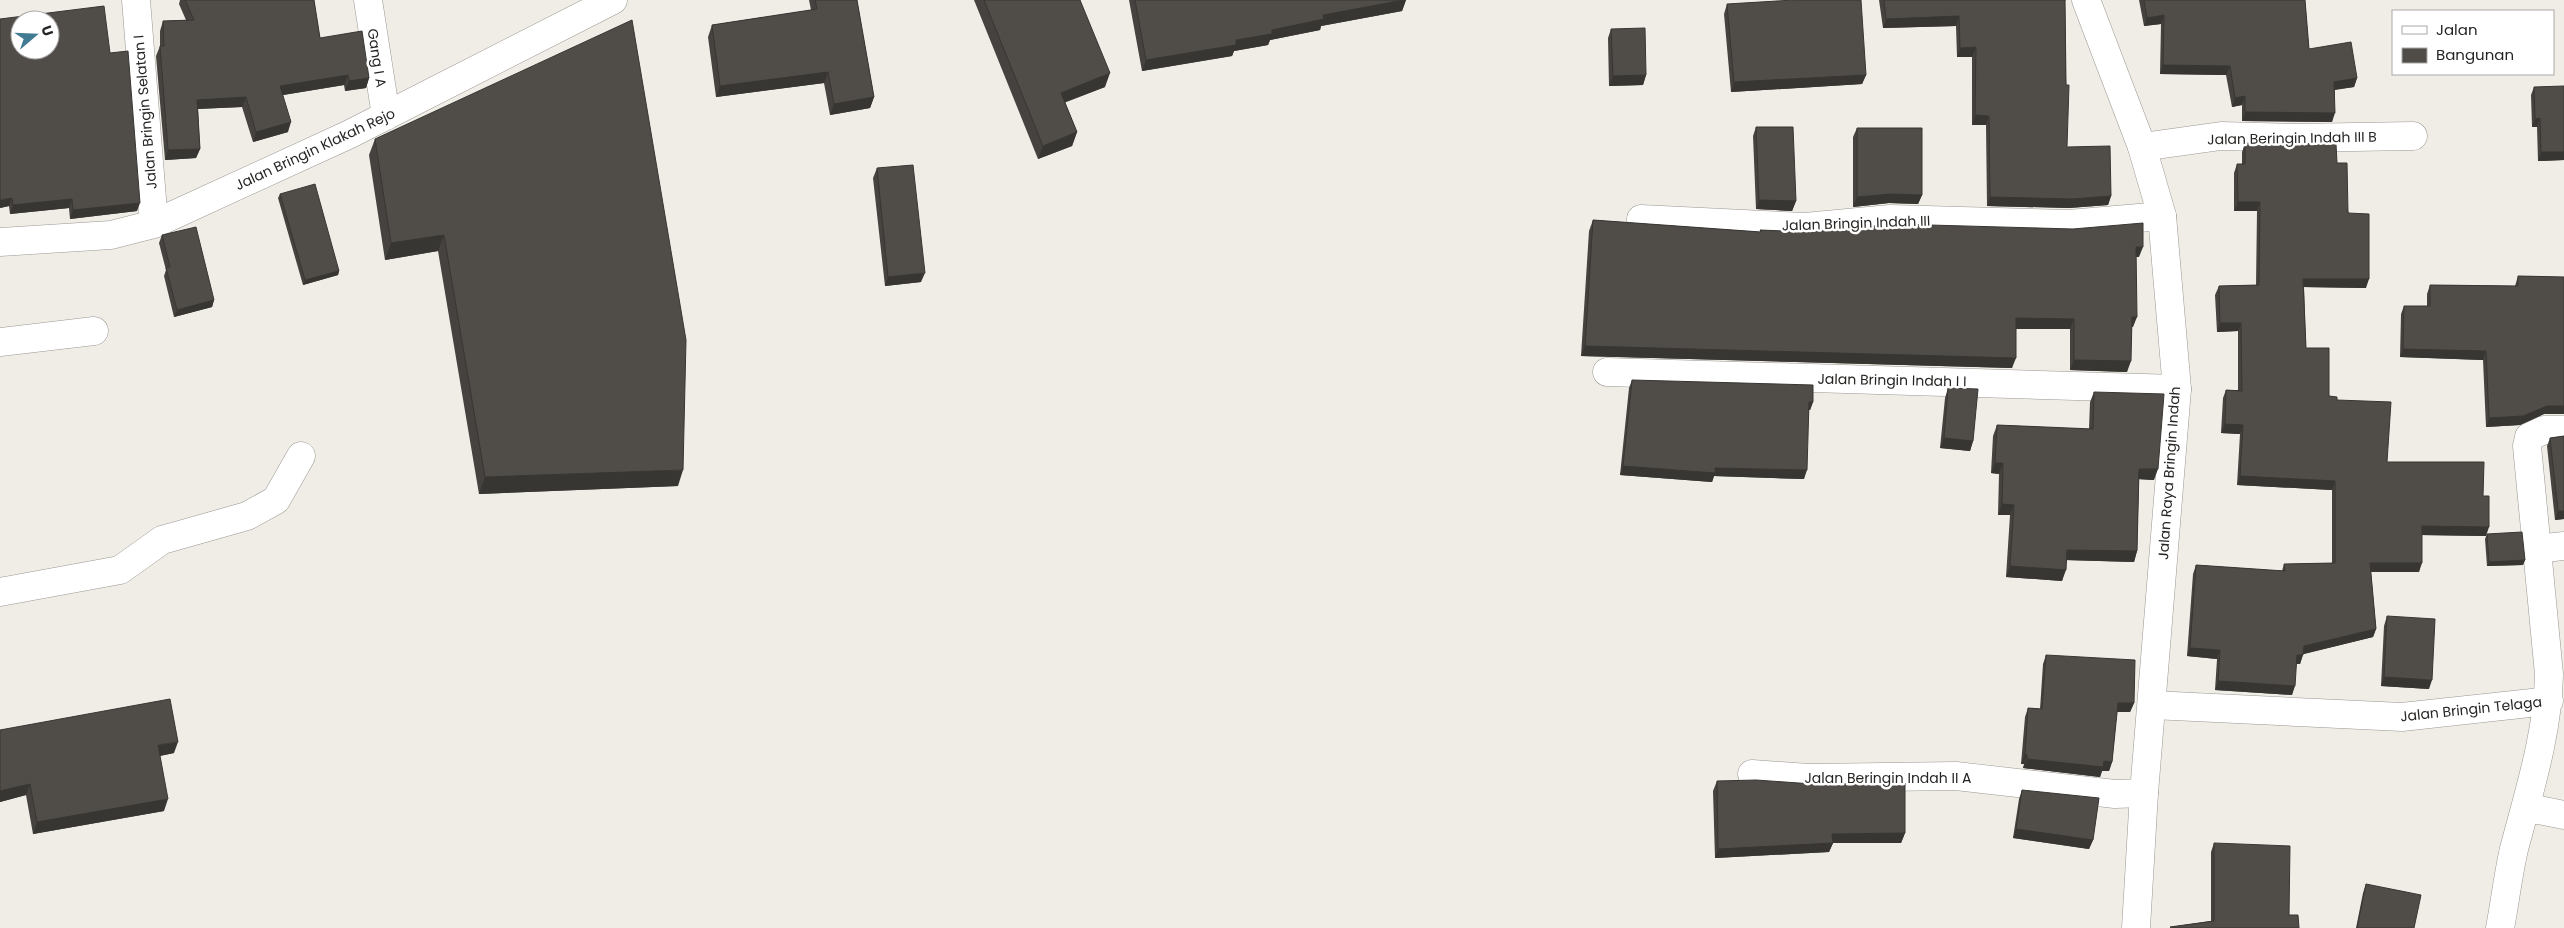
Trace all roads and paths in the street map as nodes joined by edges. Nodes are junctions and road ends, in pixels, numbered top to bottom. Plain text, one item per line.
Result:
1 (136, 0) edge
2 (368, 0) edge
3 (613, 0) edge
4 (2086, 0) edge
5 (386, 116) junction
6 (2413, 136) dead end
7 (2142, 147) junction
8 (2162, 216) junction
9 (1641, 218) dead end
10 (154, 224) junction
11 (0, 242) edge
12 (94, 331) dead end
13 (0, 342) edge
14 (1608, 372) dead end
15 (2177, 389) junction
16 (2564, 430) edge
17 (301, 456) dead end
18 (2564, 546) edge
19 (2537, 549) junction
20 (0, 592) edge
21 (2549, 701) junction
22 (2152, 705) junction
23 (1752, 774) dead end
24 (2144, 793) junction
25 (2525, 810) junction
26 (2564, 815) edge
27 (2136, 928) edge
28 (2500, 928) edge

1 - 10 street, Jalan Bringin Selatan I
2 - 5 street, Gang I A
3 - 5 street, Jalan Bringin Klakah Rejo
4 - 7 street, Jalan Raya Bringin Indah
5 - 10 street, Jalan Bringin Klakah Rejo
6 - 7 street, Jalan Beringin Indah III B
7 - 8 street, Jalan Raya Bringin Indah
8 - 9 street, Jalan Bringin Indah III
8 - 15 street, Jalan Raya Bringin Indah
10 - 11 street, Jalan Bringin Klakah Rejo
12 - 13 street
14 - 15 street, Jalan Bringin Indah I I
15 - 22 street, Jalan Raya Bringin Indah
16 - 19 street, Jalan Bringin Telaga
17 - 20 street
18 - 19 street
19 - 21 street, Jalan Bringin Telaga
21 - 22 street, Jalan Bringin Telaga
21 - 25 street
22 - 24 street, Jalan Raya Bringin Indah
23 - 24 street, Jalan Beringin Indah II A
24 - 27 street, Jalan Raya Bringin Indah
25 - 26 street
25 - 28 street

